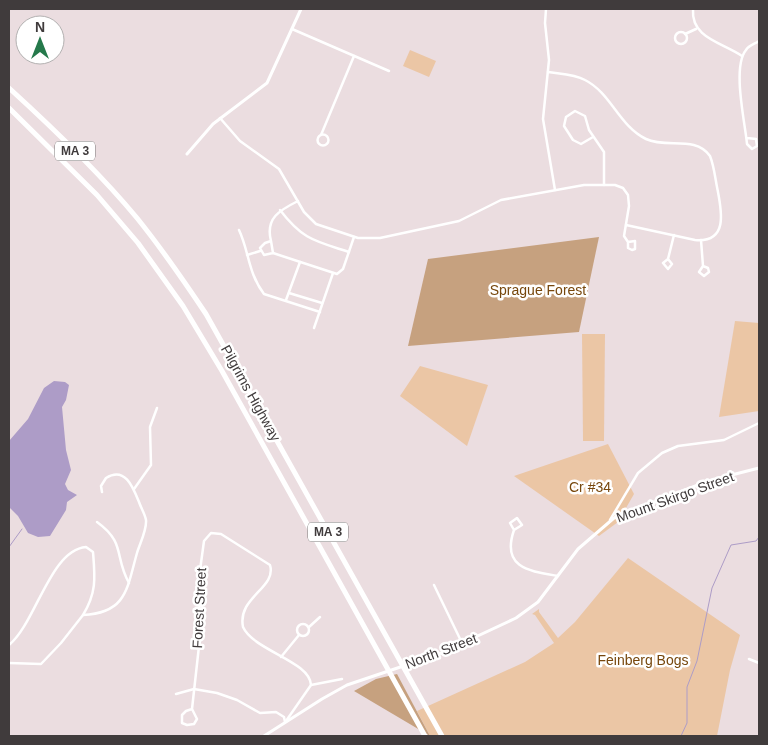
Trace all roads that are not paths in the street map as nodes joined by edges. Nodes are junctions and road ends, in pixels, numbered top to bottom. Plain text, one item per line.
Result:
1 (301, 9) edge
2 (546, 9) edge
3 (693, 9) edge
4 (292, 29) junction
5 (696, 29) junction
6 (685, 34) junction
7 (759, 41) edge
8 (354, 56) junction
9 (742, 56) junction
10 (389, 70) dead end
11 (548, 72) junction
12 (9, 88) edge
13 (9, 108) edge
14 (220, 118) junction
15 (321, 134) junction
16 (593, 137) junction
17 (747, 138) junction
18 (187, 154) dead end
19 (604, 185) junction
20 (555, 190) junction
21 (298, 201) junction
22 (280, 210) junction
23 (626, 225) junction
24 (239, 230) dead end
25 (674, 235) junction
26 (354, 237) junction
27 (701, 240) junction
28 (271, 241) junction
29 (628, 242) dead end
30 (260, 250) junction
31 (349, 252) junction
32 (273, 253) junction
33 (247, 255) junction
34 (668, 259) dead end
35 (300, 262) junction
36 (703, 266) dead end
37 (333, 273) junction
38 (289, 293) junction
39 (286, 300) junction
40 (322, 304) junction
41 (320, 312) junction
42 (314, 328) dead end
43 (157, 408) dead end
44 (759, 423) edge
45 (759, 468) edge
46 (134, 489) junction
47 (102, 492) dead end
48 (610, 521) junction
49 (97, 522) dead end
50 (514, 530) junction
51 (594, 533) joint
52 (558, 576) junction
53 (129, 584) junction
54 (434, 585) dead end
55 (83, 614) junction
56 (320, 617) dead end
57 (309, 627) junction
58 (299, 634) junction
59 (463, 644) junction
60 (9, 645) edge
61 (281, 657) junction
62 (748, 659) dead end
63 (9, 663) edge
64 (759, 663) edge
65 (342, 679) dead end
66 (311, 685) junction
67 (194, 689) junction
68 (176, 694) dead end
69 (192, 709) junction
70 (285, 722) junction
71 (264, 736) edge
72 (425, 736) edge
73 (442, 736) edge

1 - 4 street
2 - 11 street
3 - 5 street
4 - 8 street
4 - 14 street
5 - 6 street
5 - 9 street
6 - 6 street
7 - 9 street
8 - 10 street
8 - 15 street
9 - 17 street
11 - 20 street
11 - 27 street
12 - 73 highway, Pilgrims Highway / MA 3
13 - 72 highway, Pilgrims Highway / MA 3
14 - 18 street
14 - 21 street
15 - 15 street
16 - 16 street
16 - 19 street
17 - 17 street
19 - 20 street
19 - 23 street
20 - 26 street
21 - 22 street
21 - 26 street
22 - 28 street
22 - 31 street
23 - 25 street
23 - 29 street
24 - 33 street
25 - 27 street
25 - 34 street
26 - 31 street
27 - 36 street
28 - 30 street
28 - 32 street
30 - 32 street
30 - 33 street
31 - 37 street
32 - 35 street
33 - 39 street
35 - 37 street
35 - 38 street
37 - 40 street
38 - 39 street
38 - 40 street
39 - 41 street
40 - 41 street
41 - 42 street
43 - 46 street
44 - 48 street
45 - 48 street, Mount Skirgo Street
46 - 47 street
46 - 53 street
48 - 51 street, Mount Skirgo Street
49 - 53 street
50 - 50 street
50 - 52 street
51 - 52 street, North Street
52 - 59 street, North Street
53 - 55 street
54 - 59 street
55 - 60 street
55 - 63 street
56 - 57 street
57 - 58 street
57 - 58 street
58 - 61 street
59 - 70 street, North Street
61 - 66 street, Forest Street
61 - 67 street, Forest Street
62 - 64 street
65 - 66 street
66 - 70 street
67 - 68 street
67 - 69 street, Forest Street
67 - 70 street
69 - 69 street, Forest Street
70 - 71 street, North Street

